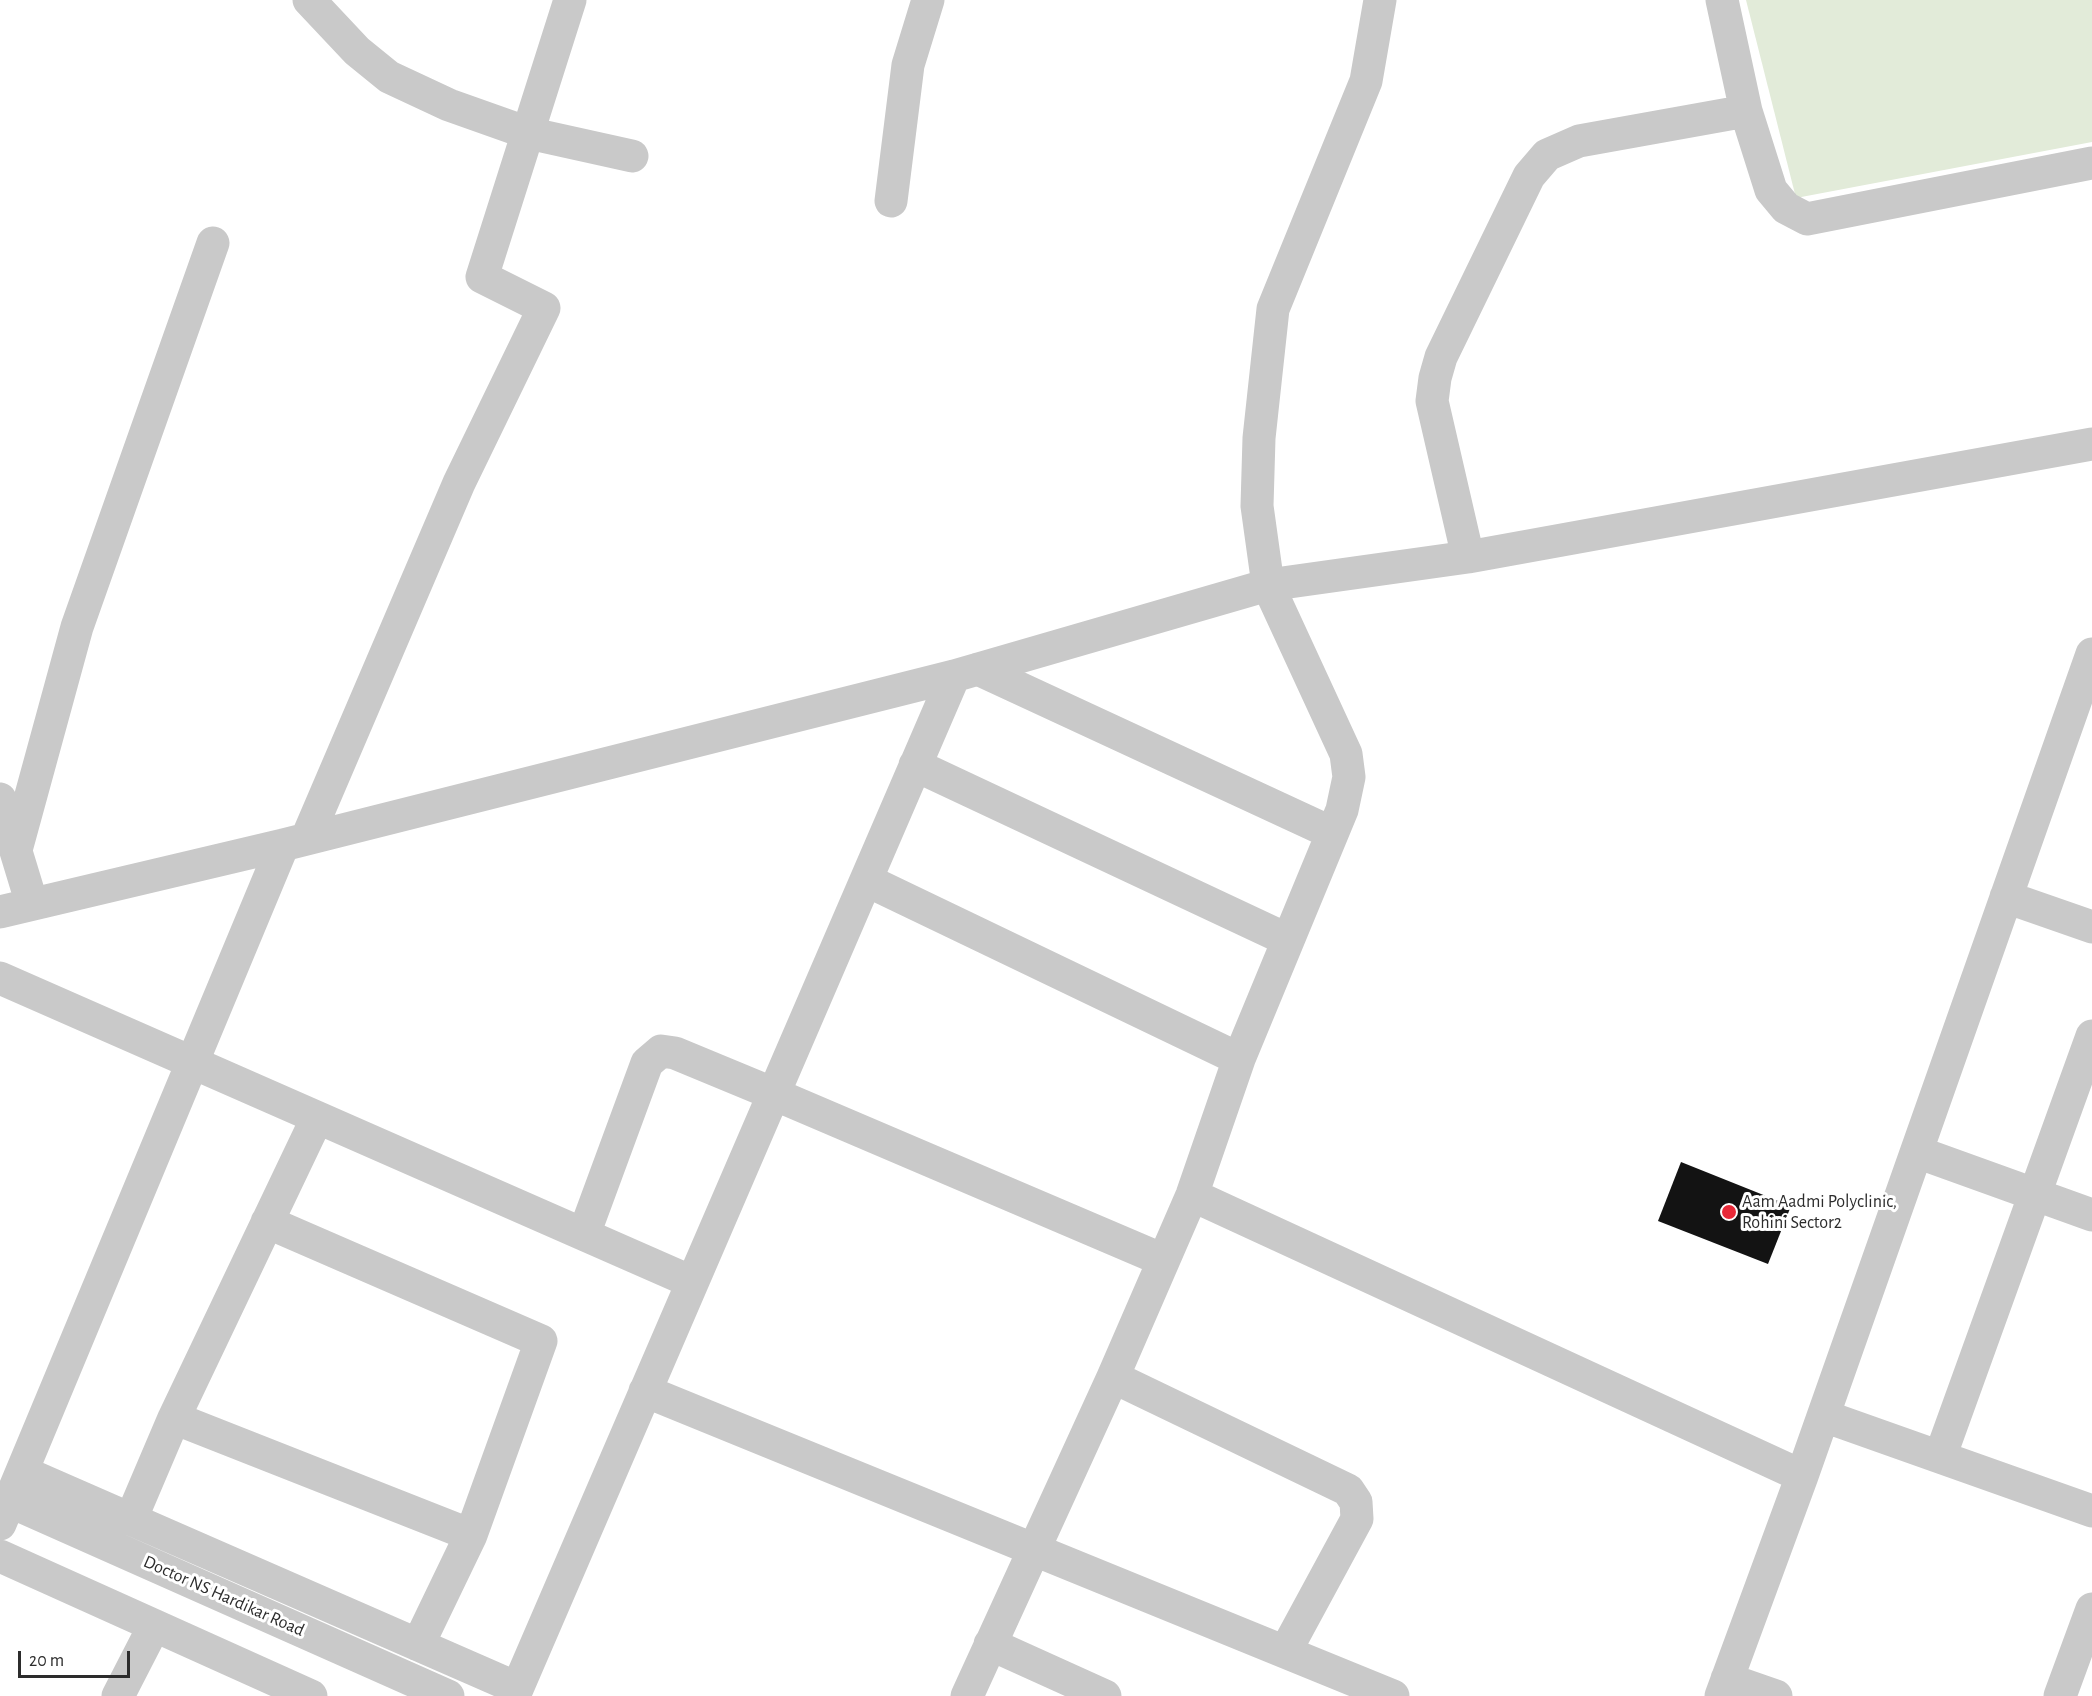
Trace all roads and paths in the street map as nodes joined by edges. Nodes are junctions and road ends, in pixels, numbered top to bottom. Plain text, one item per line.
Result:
1 (309, 0) edge
2 (570, 0) edge
3 (928, 0) edge
4 (1380, 0) edge
5 (1722, 0) edge
6 (1746, 111) junction
7 (528, 133) junction
8 (632, 156) dead end
9 (2092, 163) edge
10 (891, 201) dead end
11 (213, 243) dead end
12 (2092, 444) edge
13 (1468, 557) junction
14 (1268, 585) junction
15 (2092, 654) edge
16 (966, 672) junction
17 (915, 765) junction
18 (0, 799) edge
19 (1332, 833) junction
20 (295, 842) junction
21 (16, 850) junction
22 (866, 880) junction
23 (2007, 897) junction
24 (32, 904) junction
25 (0, 912) edge
26 (2092, 927) edge
27 (1288, 940) junction
28 (0, 978) edge
29 (2092, 1036) edge
30 (1239, 1059) junction
31 (192, 1064) junction
32 (774, 1094) junction
33 (317, 1118) junction
34 (1917, 1152) junction
35 (1192, 1195) junction
36 (2037, 1195) junction
37 (2092, 1215) edge
38 (267, 1222) junction
39 (584, 1234) junction
40 (1163, 1260) junction
41 (692, 1282) junction
42 (1113, 1377) junction
43 (645, 1391) junction
44 (1824, 1416) junction
45 (174, 1418) junction
46 (1940, 1457) junction
47 (23, 1472) junction
48 (1802, 1476) junction
49 (3, 1507) edge
50 (2092, 1511) edge
51 (131, 1519) junction
52 (471, 1535) junction
53 (1033, 1549) junction
54 (0, 1556) edge
55 (2092, 1609) edge
56 (154, 1626) junction
57 (990, 1644) junction
58 (418, 1645) junction
59 (1285, 1652) junction
60 (1724, 1688) edge
61 (276, 1689) edge
62 (515, 1692) edge
63 (1381, 1694) edge
64 (118, 1696) edge
65 (311, 1696) edge
66 (448, 1696) edge
67 (967, 1696) edge
68 (1105, 1696) edge
69 (1776, 1696) edge
70 (2060, 1696) edge

1 - 7 street
2 - 7 street
3 - 10 street
4 - 14 street
5 - 6 street
6 - 9 street
6 - 13 street
7 - 8 street
7 - 20 street
11 - 21 street
12 - 13 street
13 - 14 street
14 - 16 street
14 - 19 street
15 - 23 street
16 - 17 street
16 - 19 street
16 - 20 street
17 - 22 street
17 - 27 street
18 - 21 street
19 - 27 street
20 - 24 street
20 - 31 street
21 - 24 street
22 - 30 street
22 - 32 street
23 - 26 street
23 - 34 street
24 - 25 street
27 - 30 street
28 - 31 street
29 - 36 street
30 - 35 street
31 - 33 street
31 - 47 street
32 - 39 street
32 - 40 street
32 - 41 street
33 - 38 street
33 - 39 street
34 - 36 street
34 - 44 street
35 - 40 street
35 - 48 street
36 - 37 street
36 - 46 street
38 - 45 street
38 - 52 street
39 - 41 street
40 - 42 street
41 - 43 street
42 - 53 street
42 - 59 street
43 - 53 street
43 - 62 street
44 - 46 street
44 - 48 street
45 - 51 street
45 - 52 street
46 - 50 street
47 - 49 street
47 - 51 street
48 - 60 street
49 - 66 street, Doctor NS Hardikar Road
51 - 58 street
52 - 58 street
53 - 57 street
53 - 59 street
54 - 56 street
55 - 70 street
56 - 61 street
56 - 64 street
57 - 67 street
57 - 68 street
58 - 62 street
59 - 63 street
60 - 69 street
61 - 65 street

